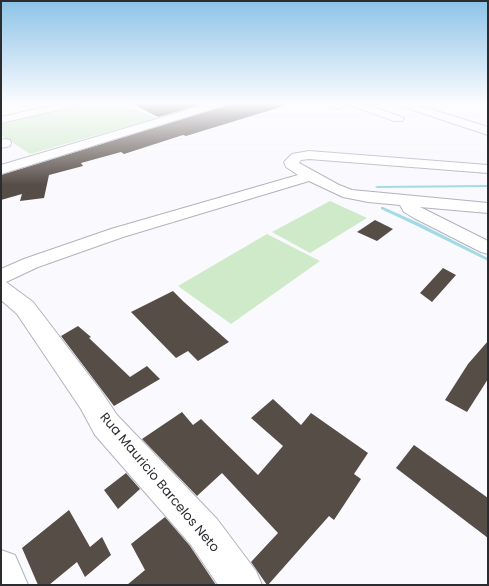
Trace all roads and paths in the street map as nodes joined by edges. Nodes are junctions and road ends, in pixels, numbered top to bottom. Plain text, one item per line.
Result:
1 (131, 130) edge
2 (488, 169) edge
3 (1, 170) edge
4 (310, 176) junction
5 (407, 201) junction
6 (488, 208) edge
7 (488, 248) edge
8 (1, 278) edge
9 (1, 288) edge
10 (1, 569) edge
11 (8, 585) edge
12 (242, 585) edge

1 - 3 street
2 - 4 street
4 - 5 street
4 - 8 street
5 - 6 street
5 - 7 street
9 - 12 street, Rua Mauricio Barcelos Neto
10 - 11 street

